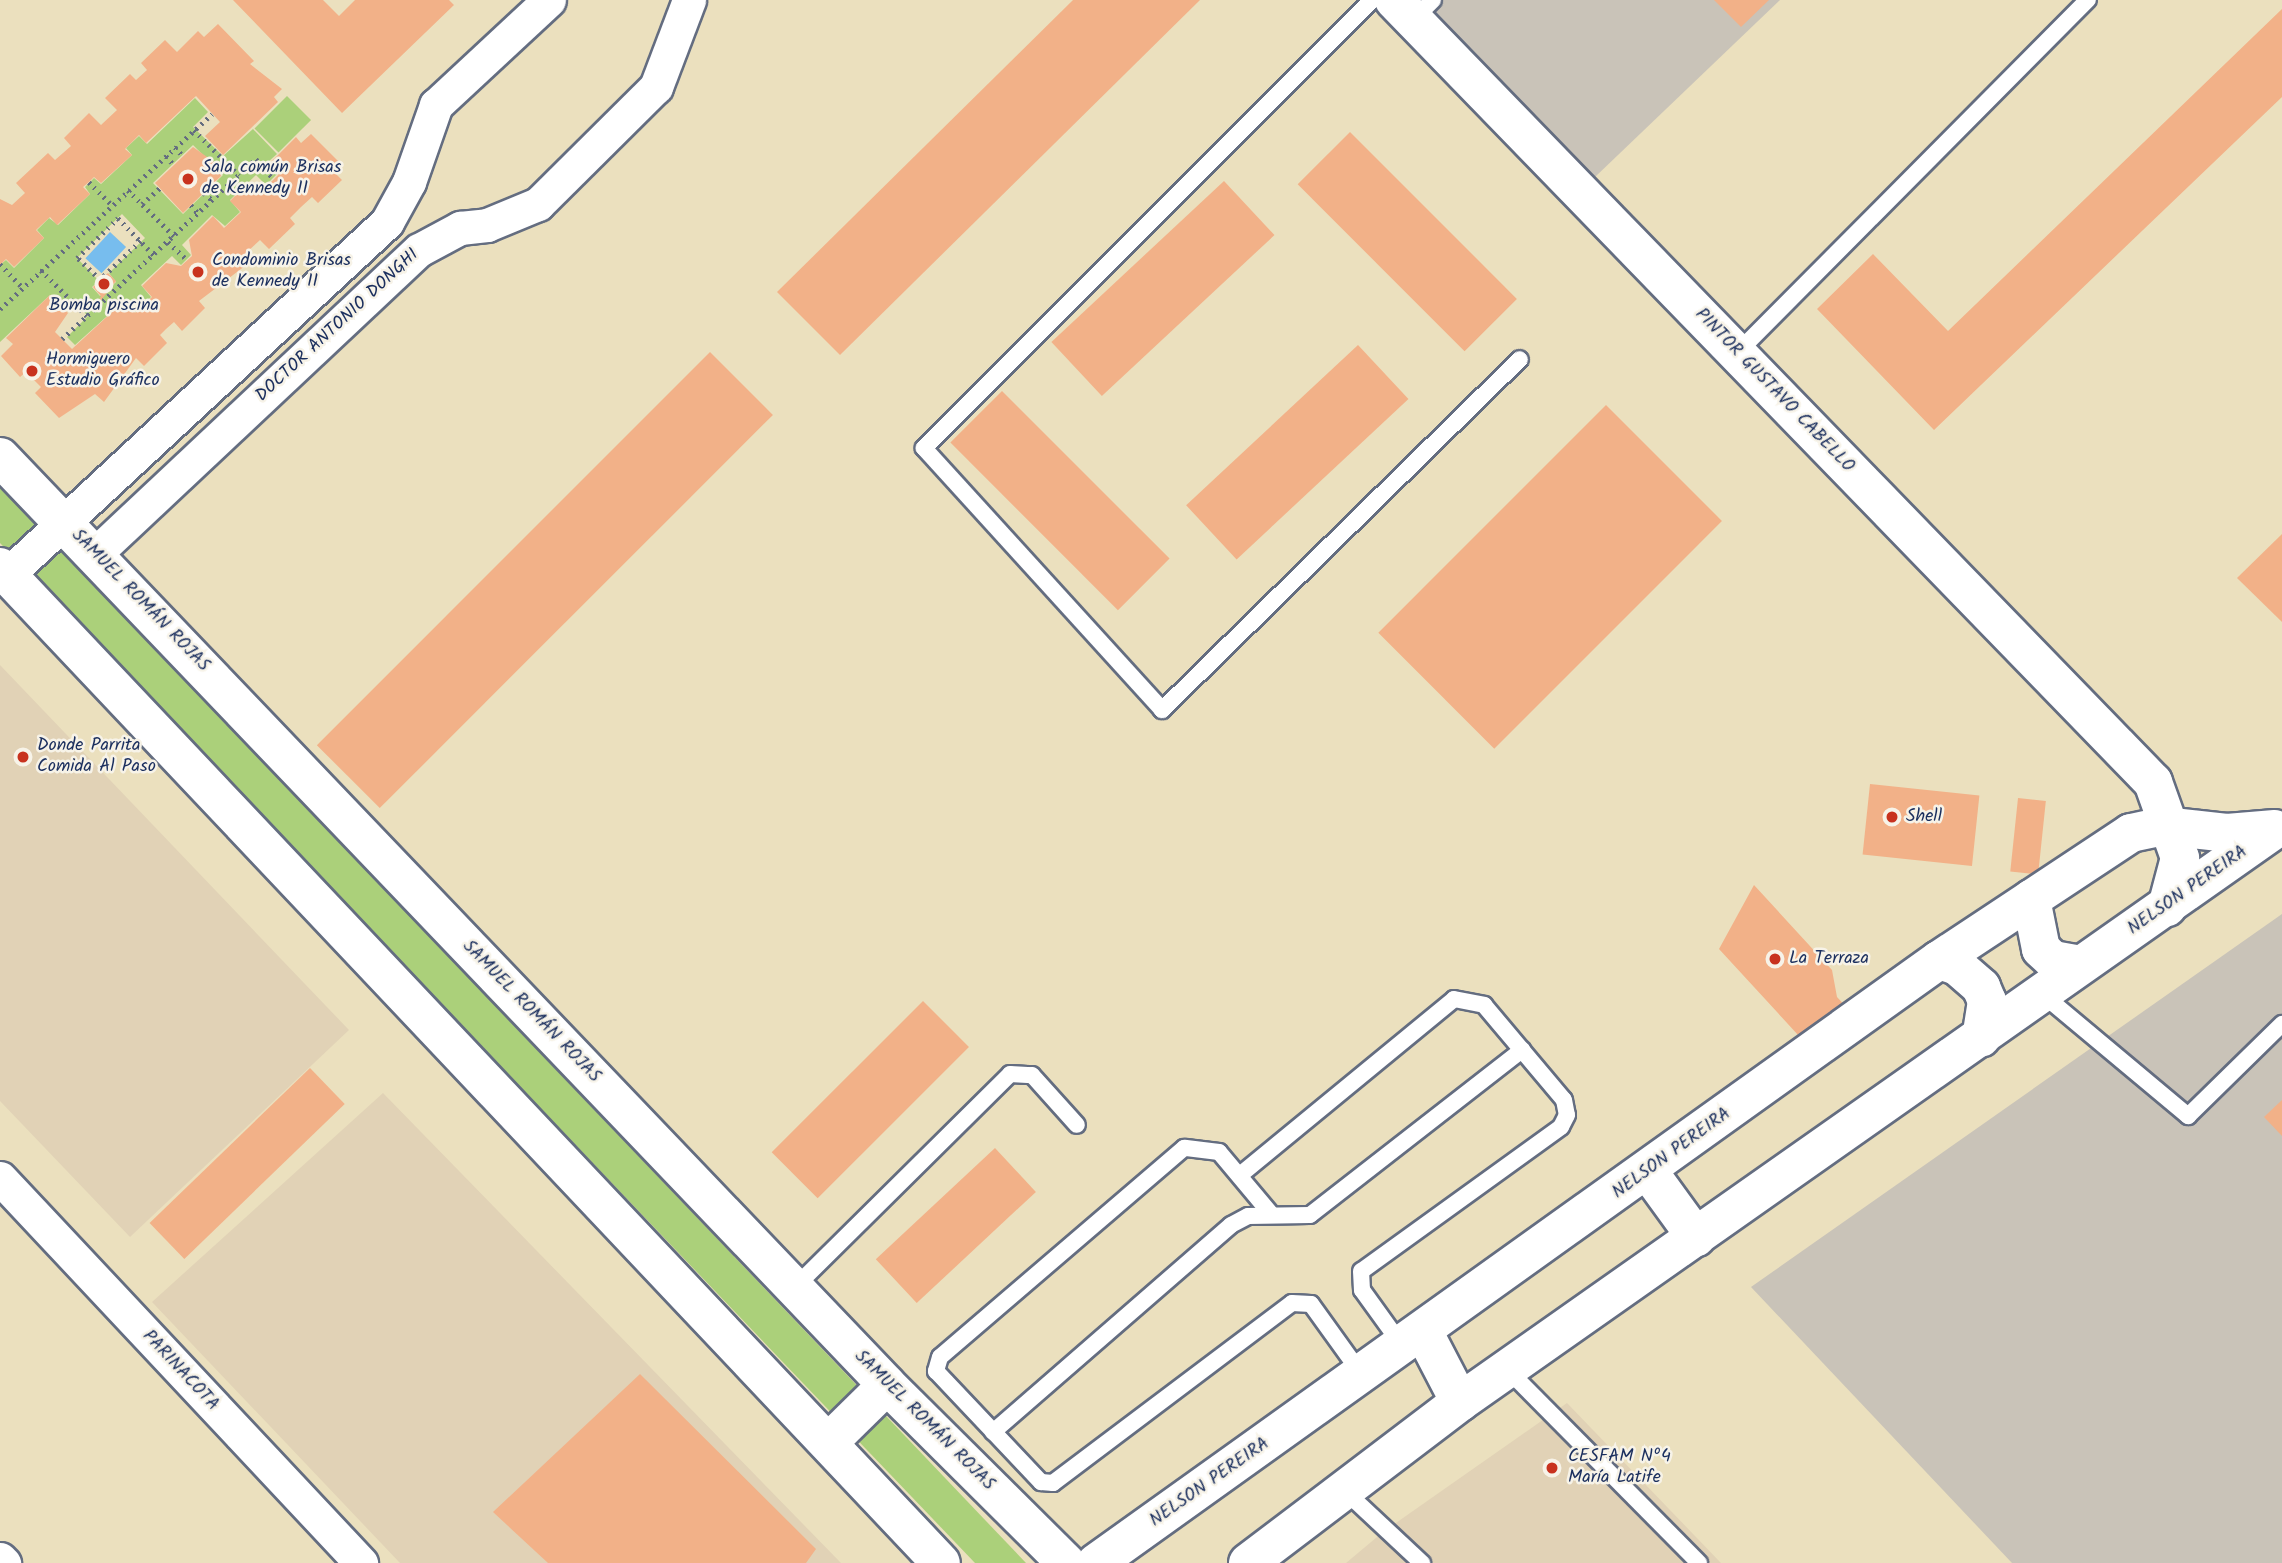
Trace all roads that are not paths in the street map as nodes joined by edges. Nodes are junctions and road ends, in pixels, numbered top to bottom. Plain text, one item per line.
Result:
1 (549, 0) edge
2 (689, 0) edge
3 (1372, 0) edge
4 (2088, 0) edge
5 (1413, 7) edge
6 (1737, 353) junction
7 (1520, 359) dead end
8 (0, 457) edge
9 (63, 520) junction
10 (95, 554) junction
11 (4, 570) edge
12 (2172, 826) junction
13 (2278, 827) edge
14 (2031, 899) junction
15 (2167, 908) junction
16 (1939, 960) junction
17 (2080, 965) junction
18 (2042, 993) junction
19 (2282, 1024) edge
20 (1981, 1038) junction
21 (1522, 1050) junction
22 (1077, 1125) dead end
23 (1648, 1171) junction
24 (1240, 1175) junction
25 (0, 1178) edge
26 (1271, 1214) junction
27 (1696, 1237) junction
28 (794, 1288) junction
29 (1413, 1339) junction
30 (1507, 1369) junction
31 (1362, 1375) junction
32 (887, 1385) junction
33 (1460, 1402) junction
34 (993, 1432) junction
35 (829, 1442) junction
36 (1344, 1490) junction
37 (0, 1559) edge
38 (4, 1563) edge
39 (360, 1563) edge
40 (941, 1563) edge
41 (1066, 1563) edge
42 (1096, 1563) edge
43 (1248, 1563) edge
44 (1422, 1563) edge
45 (1699, 1563) edge

1 - 9 street
2 - 10 street, DOCTOR ANTONIO DONGHI
3 - 7 lane
4 - 6 lane
5 - 6 street, PINTOR GUSTAVO CABELLO
6 - 12 street, PINTOR GUSTAVO CABELLO
8 - 9 street, SAMUEL ROMÁN ROJAS
9 - 10 street, SAMUEL ROMÁN ROJAS
9 - 11 street
10 - 28 street, SAMUEL ROMÁN ROJAS
11 - 35 street
12 - 13 street, NELSON PEREIRA
12 - 14 street, NELSON PEREIRA
12 - 15 street
13 - 15 street, NELSON PEREIRA
14 - 16 street, NELSON PEREIRA
14 - 17 street
15 - 17 street, NELSON PEREIRA
16 - 20 street
16 - 23 street, NELSON PEREIRA
17 - 18 street, NELSON PEREIRA
18 - 19 lane
18 - 20 street, NELSON PEREIRA
20 - 27 street, NELSON PEREIRA
21 - 24 lane
21 - 26 lane
21 - 29 lane
22 - 28 lane
23 - 27 street
23 - 29 street, NELSON PEREIRA
24 - 26 lane
24 - 34 lane
25 - 39 street, PARINACOTA
26 - 34 lane
27 - 30 street, NELSON PEREIRA
28 - 32 street, SAMUEL ROMÁN ROJAS
29 - 31 street, NELSON PEREIRA
29 - 33 street
30 - 33 street, NELSON PEREIRA
30 - 45 lane
31 - 34 lane
31 - 42 street, NELSON PEREIRA
32 - 35 street
32 - 41 street, SAMUEL ROMÁN ROJAS
33 - 36 street, NELSON PEREIRA
35 - 40 street
36 - 43 street, NELSON PEREIRA
36 - 44 lane
37 - 38 street

